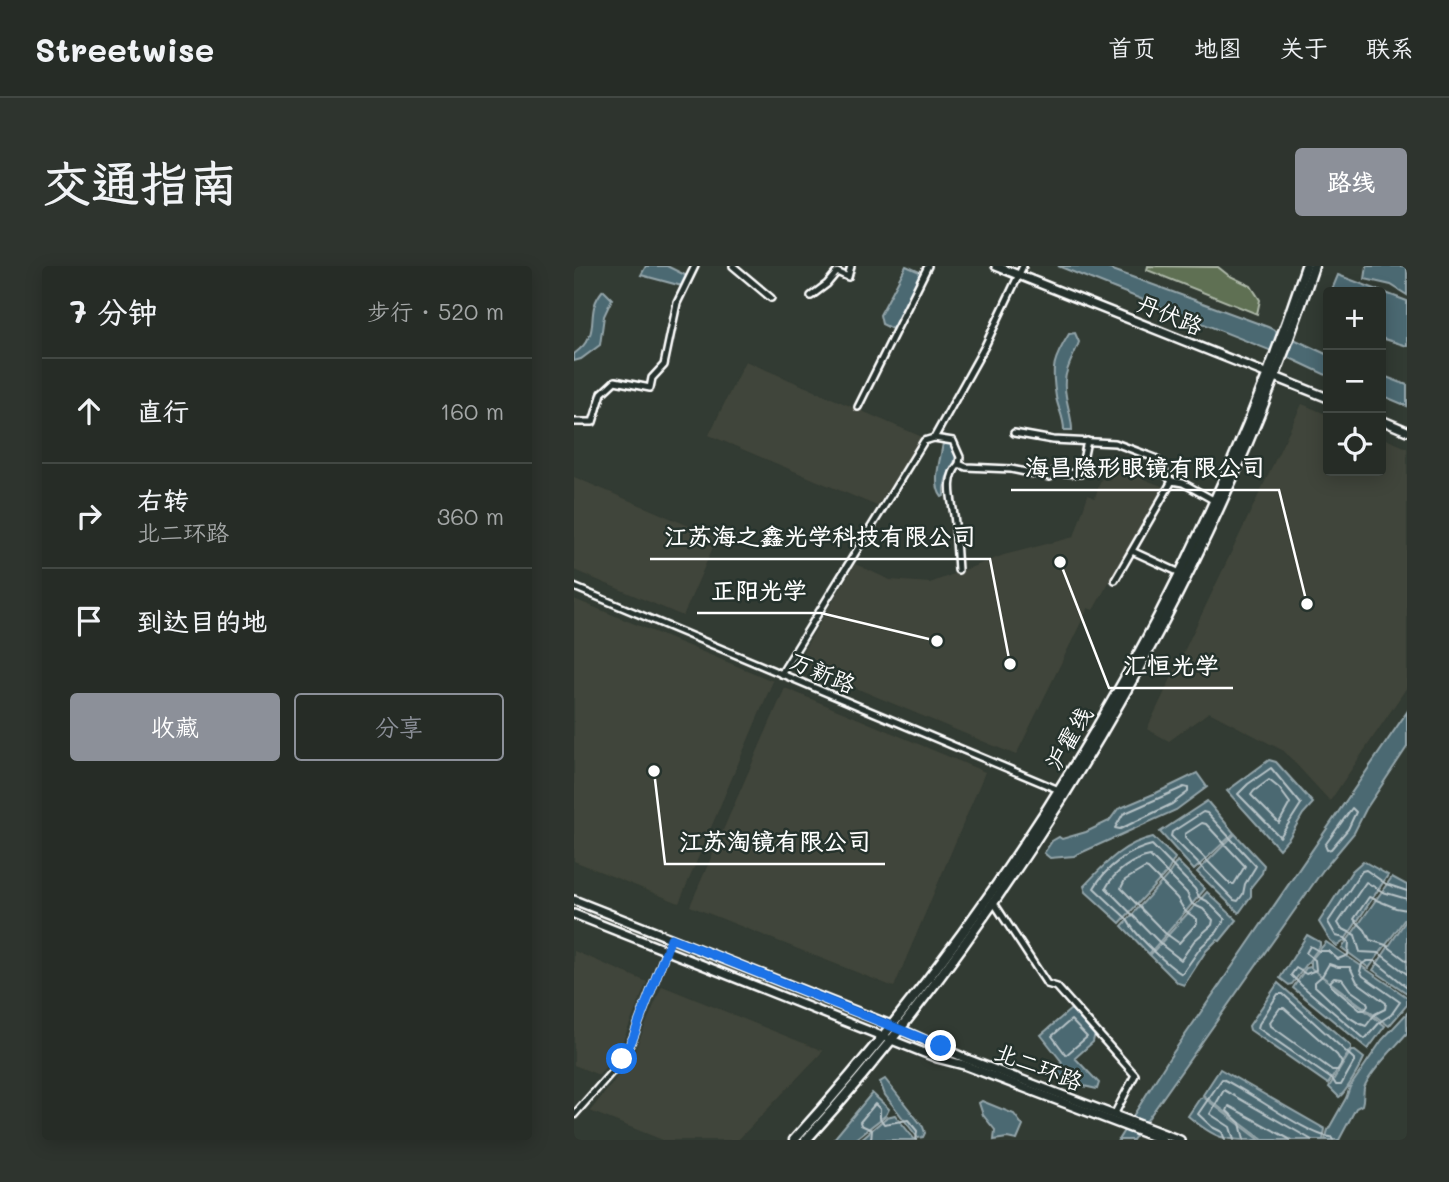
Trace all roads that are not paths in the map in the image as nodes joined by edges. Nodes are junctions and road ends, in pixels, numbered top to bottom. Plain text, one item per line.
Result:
1 (695, 266) edge
2 (733, 266) edge
3 (851, 266) edge
4 (928, 266) edge
5 (996, 266) edge
6 (1306, 266) edge
7 (1314, 266) edge
8 (1022, 270) edge
9 (811, 296) dead end
10 (771, 298) dead end
11 (1287, 332) junction
12 (1272, 375) junction
13 (1323, 396) edge
14 (858, 407) dead end
15 (574, 422) edge
16 (1386, 422) edge
17 (1407, 431) edge
18 (1014, 433) dead end
19 (934, 438) junction
20 (1087, 441) junction
21 (959, 464) junction
22 (1172, 481) junction
23 (1218, 503) junction
24 (1132, 551) junction
25 (958, 570) dead end
26 (1180, 573) junction
27 (1115, 580) dead end
28 (574, 587) edge
29 (781, 674) junction
30 (1059, 790) junction
31 (574, 900) edge
32 (994, 903) junction
33 (574, 914) edge
34 (671, 938) junction
35 (666, 951) junction
36 (891, 1025) junction
37 (900, 1029) junction
38 (887, 1038) junction
39 (574, 1115) edge
40 (1116, 1118) junction
41 (1152, 1133) junction
42 (794, 1140) edge
43 (806, 1140) edge
44 (1162, 1140) edge
45 (1180, 1140) edge

1 - 15 street
2 - 10 street
3 - 9 street
4 - 14 street
5 - 8 main road, 丹伏路
6 - 11 highway, 沪霍线
7 - 11 highway, 沪霍线
8 - 12 main road, 丹伏路
8 - 19 street
11 - 12 highway, 沪霍线
12 - 13 main road, 丹伏路
12 - 23 highway, 沪霍线
16 - 17 main road
18 - 20 street
19 - 21 street
19 - 29 street
20 - 21 street
20 - 22 street
21 - 25 street
22 - 23 street
22 - 24 street
23 - 26 highway, 沪霍线
23 - 32 highway, 沪霍线
24 - 26 street
24 - 27 street
26 - 30 highway, 沪霍线
28 - 29 street, 万新路
29 - 30 street, 万新路
30 - 36 highway, 沪霍线
31 - 34 main road, 北二环路
32 - 37 highway, 沪霍线
32 - 40 street
33 - 35 main road, 北二环路
34 - 35 main road
34 - 36 main road, 北二环路
35 - 38 main road, 北二环路
35 - 39 street
36 - 37 main road, 北二环路
36 - 38 highway, 沪霍线
37 - 38 highway, 沪霍线
37 - 40 main road, 北二环路
38 - 40 main road, 北二环路
38 - 42 highway, 沪霍线
38 - 43 highway, 沪霍线
40 - 41 main road, 北二环路
41 - 44 main road, 北二环路
41 - 45 main road, 北二环路

